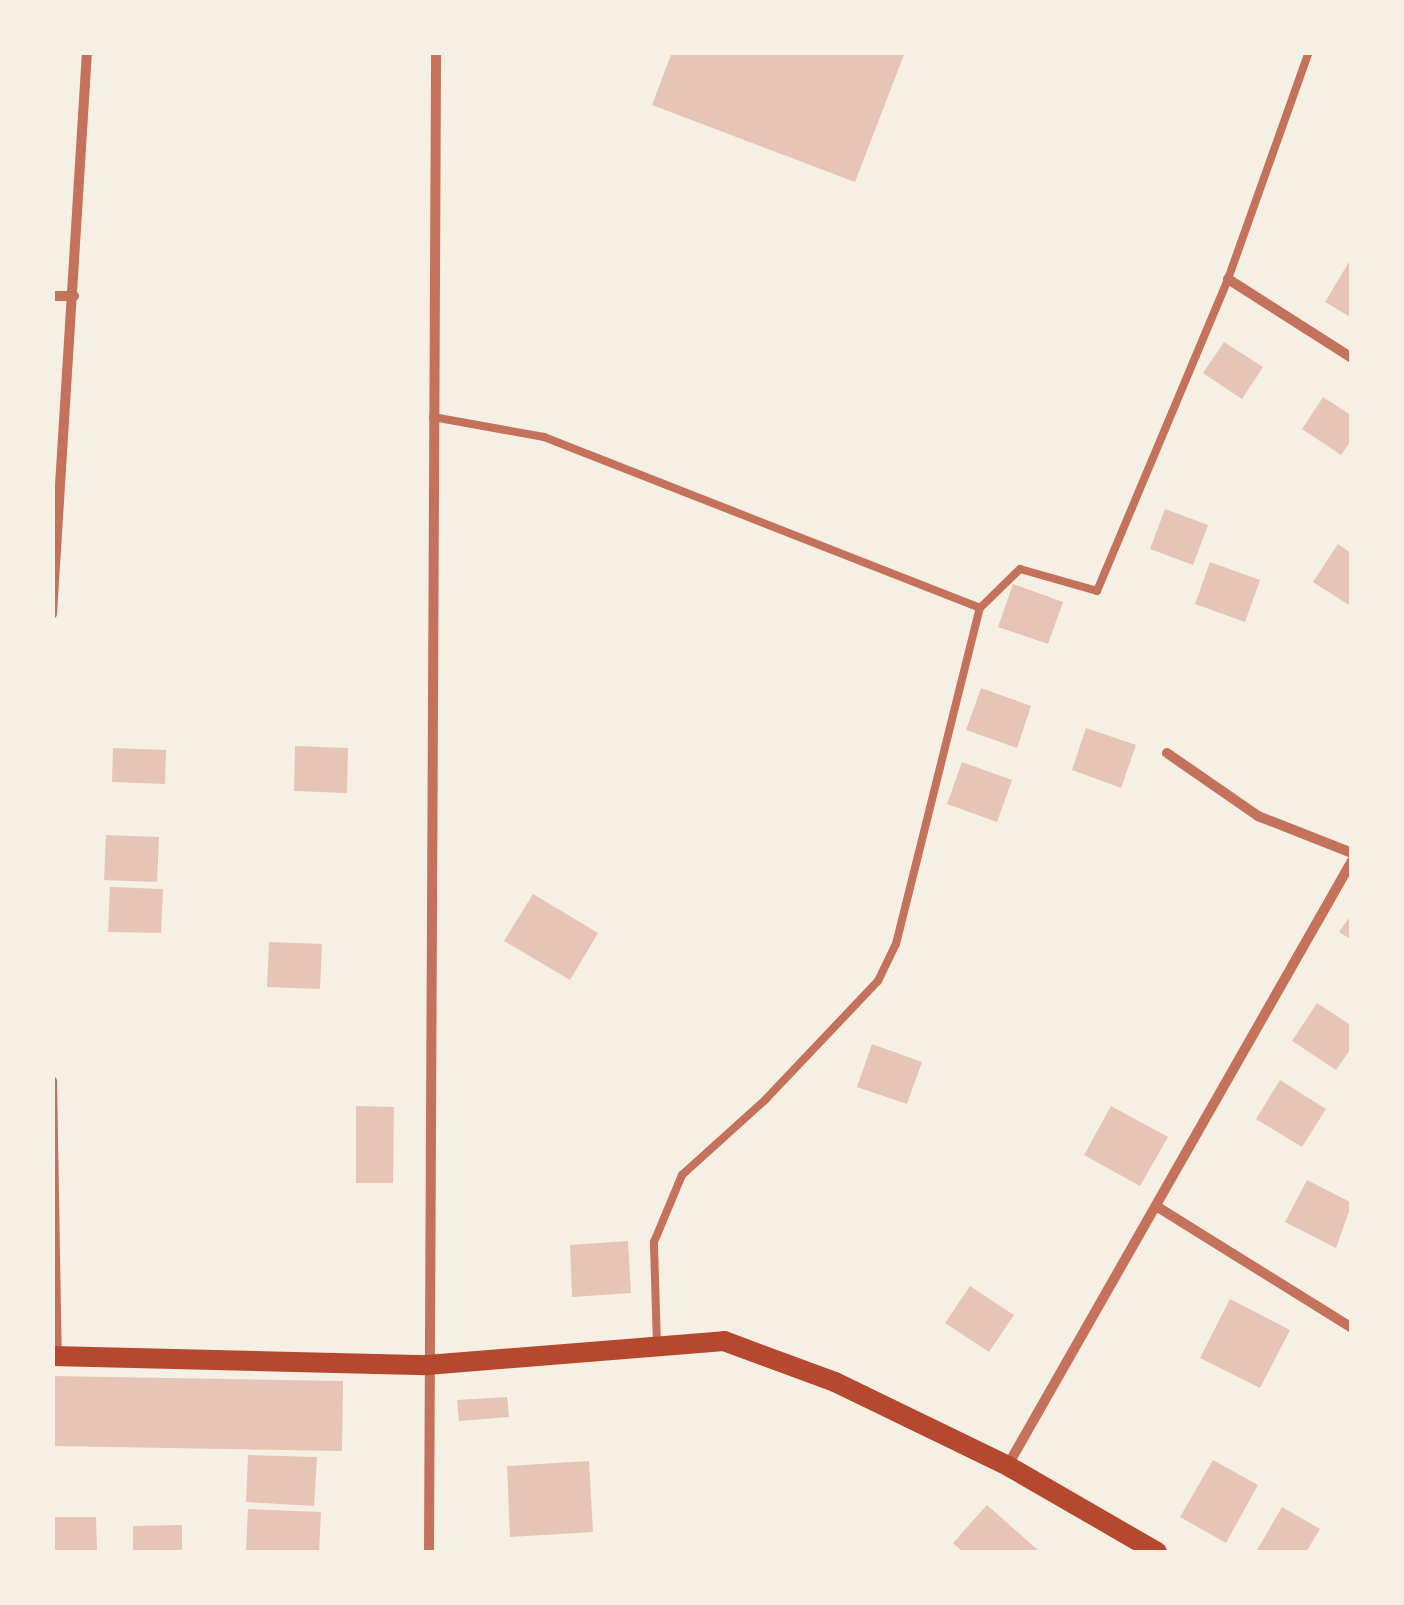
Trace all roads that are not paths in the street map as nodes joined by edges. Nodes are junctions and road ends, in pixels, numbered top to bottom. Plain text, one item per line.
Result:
1 (87, 52) edge
2 (436, 52) edge
3 (1309, 52) edge
4 (1228, 279) junction
5 (52, 296) edge
6 (74, 296) junction
7 (1352, 358) edge
8 (433, 417) junction
9 (980, 608) junction
10 (52, 614) edge
11 (1167, 753) dead end
12 (1352, 853) edge
13 (1352, 861) edge
14 (52, 1081) edge
15 (1156, 1206) junction
16 (1352, 1328) edge
17 (658, 1346) junction
18 (55, 1356) edge
19 (428, 1365) junction
20 (1008, 1466) junction
21 (1146, 1550) edge
22 (428, 1552) edge

1 - 6 street
2 - 8 street
3 - 4 lane
4 - 7 street
4 - 9 lane
5 - 6 street
6 - 10 street
8 - 9 lane
8 - 19 street
9 - 17 lane
11 - 12 street
13 - 15 street
14 - 18 street
15 - 16 street
15 - 20 street
17 - 19 main road
17 - 20 main road
18 - 19 main road
19 - 22 street
20 - 21 main road

